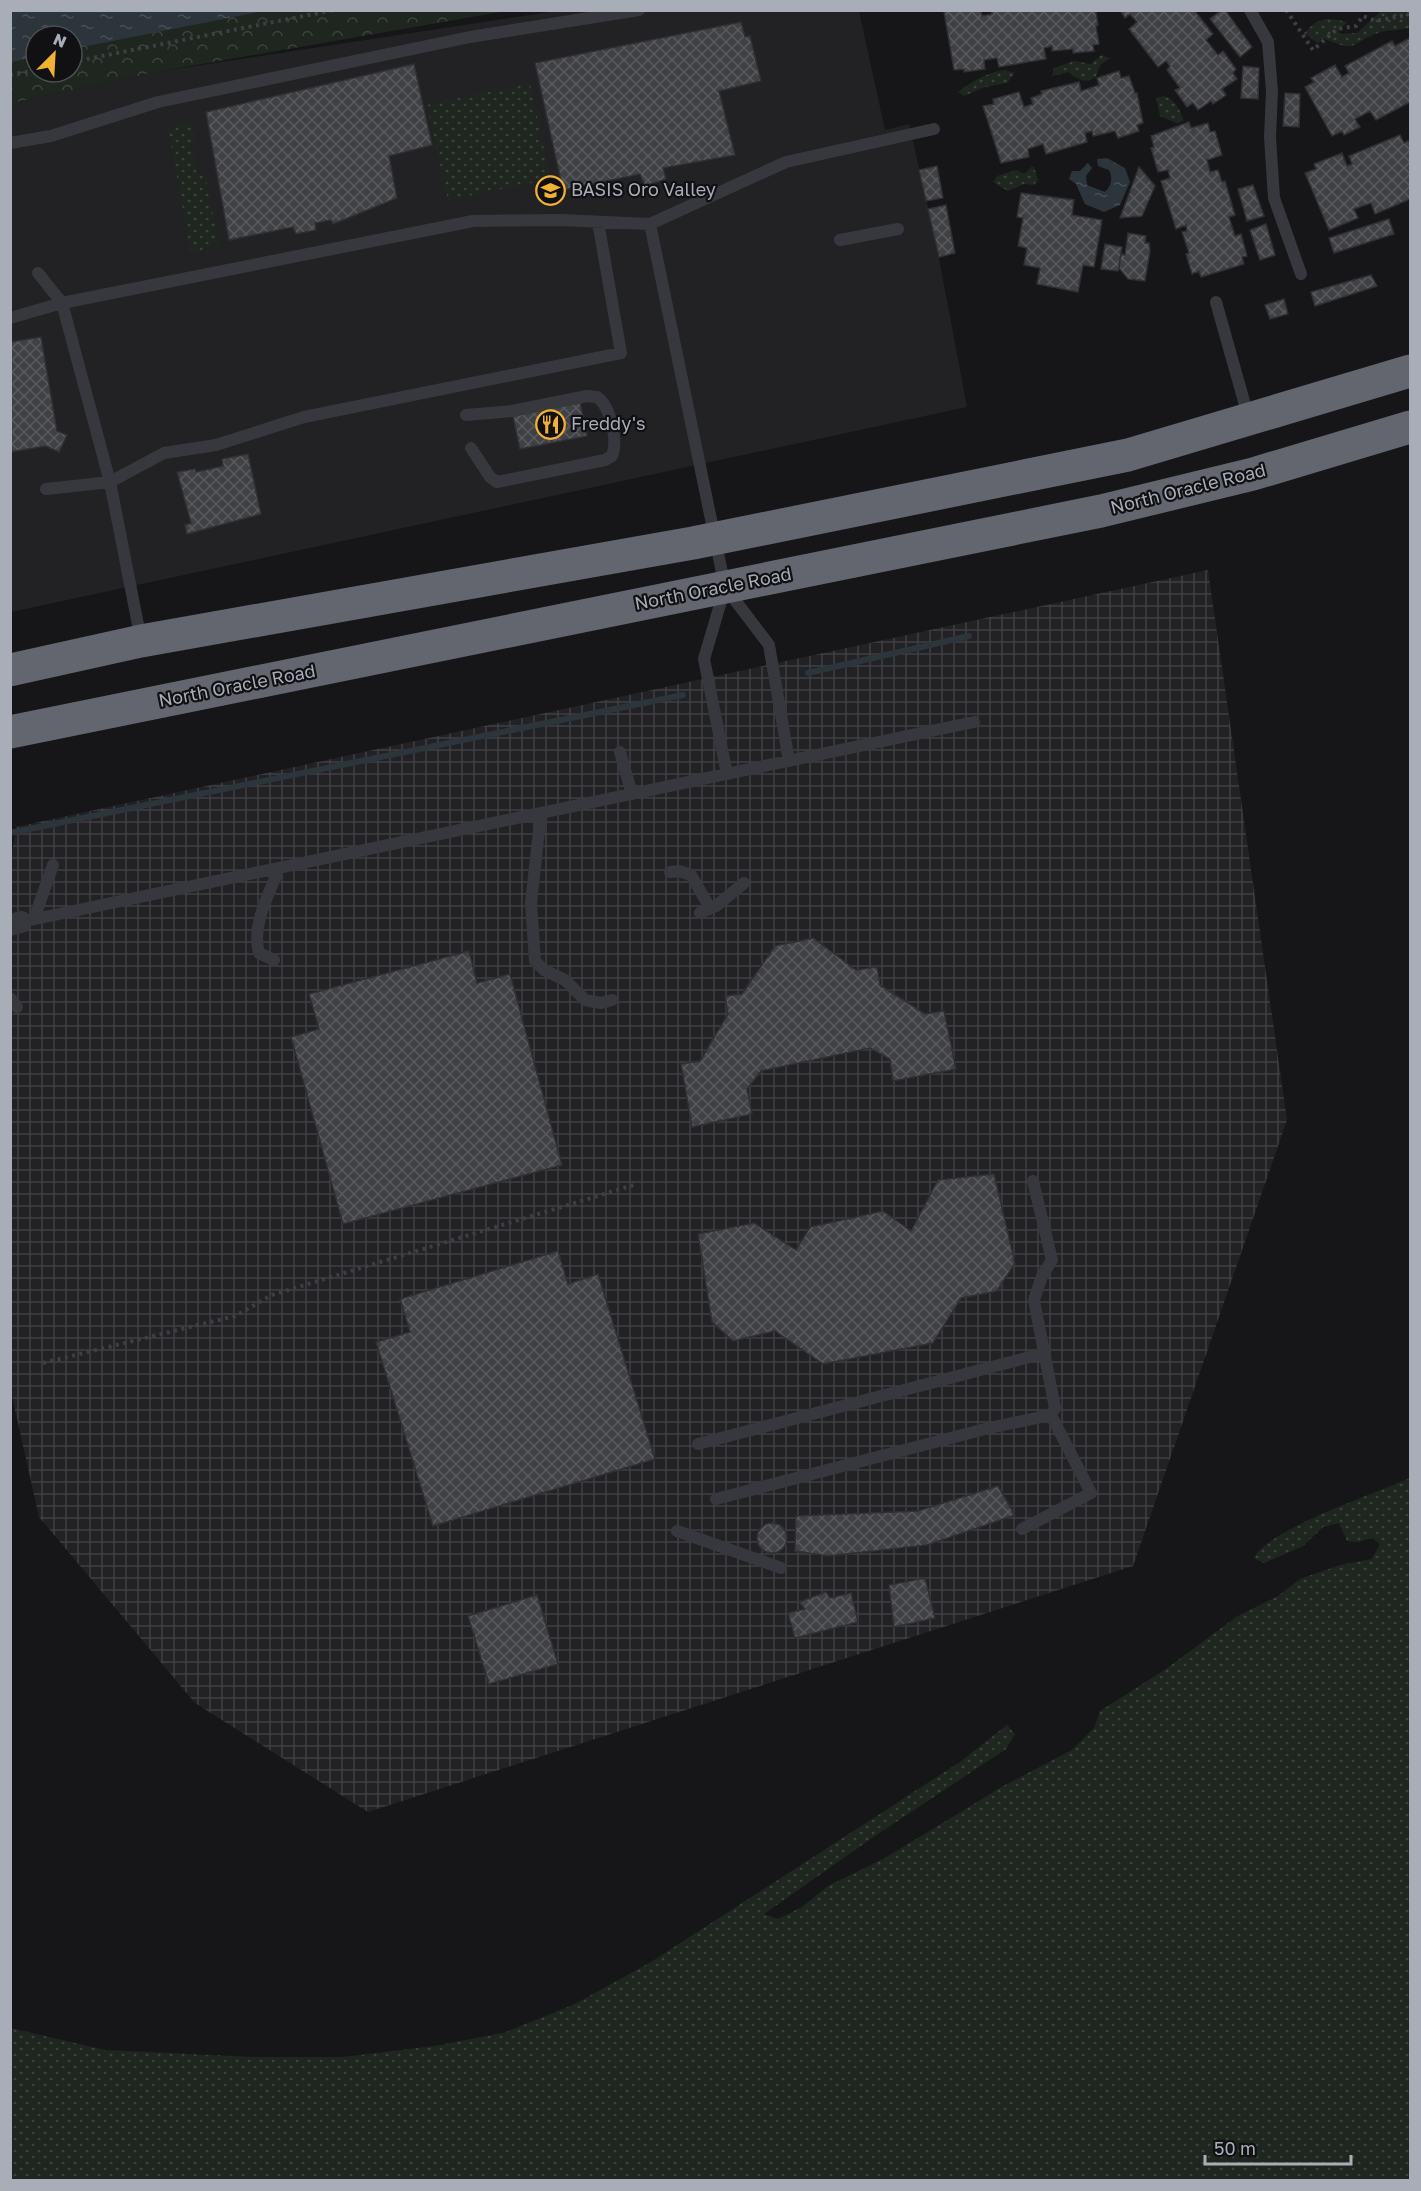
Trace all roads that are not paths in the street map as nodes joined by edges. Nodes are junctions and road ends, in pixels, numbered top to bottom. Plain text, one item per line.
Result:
1 (639, 10) edge
2 (1250, 10) edge
3 (934, 129) dead end
4 (10, 143) edge
5 (598, 222) junction
6 (650, 224) junction
7 (898, 229) dead end
8 (840, 240) dead end
9 (38, 273) dead end
10 (1301, 274) dead end
11 (1216, 302) dead end
12 (62, 303) junction
13 (10, 318) edge
14 (1410, 371) edge
15 (466, 415) dead end
16 (1249, 420) junction
17 (1410, 427) edge
18 (471, 448) dead end
19 (110, 482) junction
20 (46, 489) dead end
21 (714, 538) junction
22 (725, 587) junction
23 (141, 642) junction
24 (10, 670) edge
25 (974, 722) dead end
26 (10, 732) edge
27 (620, 752) dead end
28 (789, 761) junction
29 (727, 774) junction
30 (632, 794) junction
31 (541, 813) junction
32 (53, 865) dead end
33 (279, 868) junction
34 (670, 872) dead end
35 (744, 883) dead end
36 (22, 922) edge
37 (274, 960) dead end
38 (612, 1000) dead end
39 (1033, 1181) dead end
40 (1045, 1353) junction
41 (1051, 1415) junction
42 (698, 1444) dead end
43 (716, 1499) dead end
44 (1023, 1529) dead end
45 (677, 1531) dead end
46 (782, 1568) dead end

1 - 4 lane
2 - 10 lane
3 - 6 lane
5 - 6 lane
5 - 12 lane
5 - 19 lane
6 - 21 lane
7 - 8 lane
9 - 12 lane
11 - 16 lane
12 - 13 lane
12 - 19 lane
14 - 16 highway
15 - 18 lane
16 - 21 highway
17 - 22 highway, North Oracle Road
19 - 20 lane
19 - 23 lane
21 - 22 lane
21 - 23 highway
22 - 26 highway, North Oracle Road
22 - 28 lane
22 - 29 lane
23 - 24 highway
25 - 28 lane
27 - 30 lane
28 - 29 lane
29 - 30 lane
30 - 31 lane
31 - 33 lane
31 - 38 lane
32 - 36 lane
33 - 36 lane
33 - 37 lane
34 - 35 lane
39 - 40 lane
40 - 41 lane
40 - 42 lane
41 - 43 lane
41 - 44 lane
45 - 46 lane

